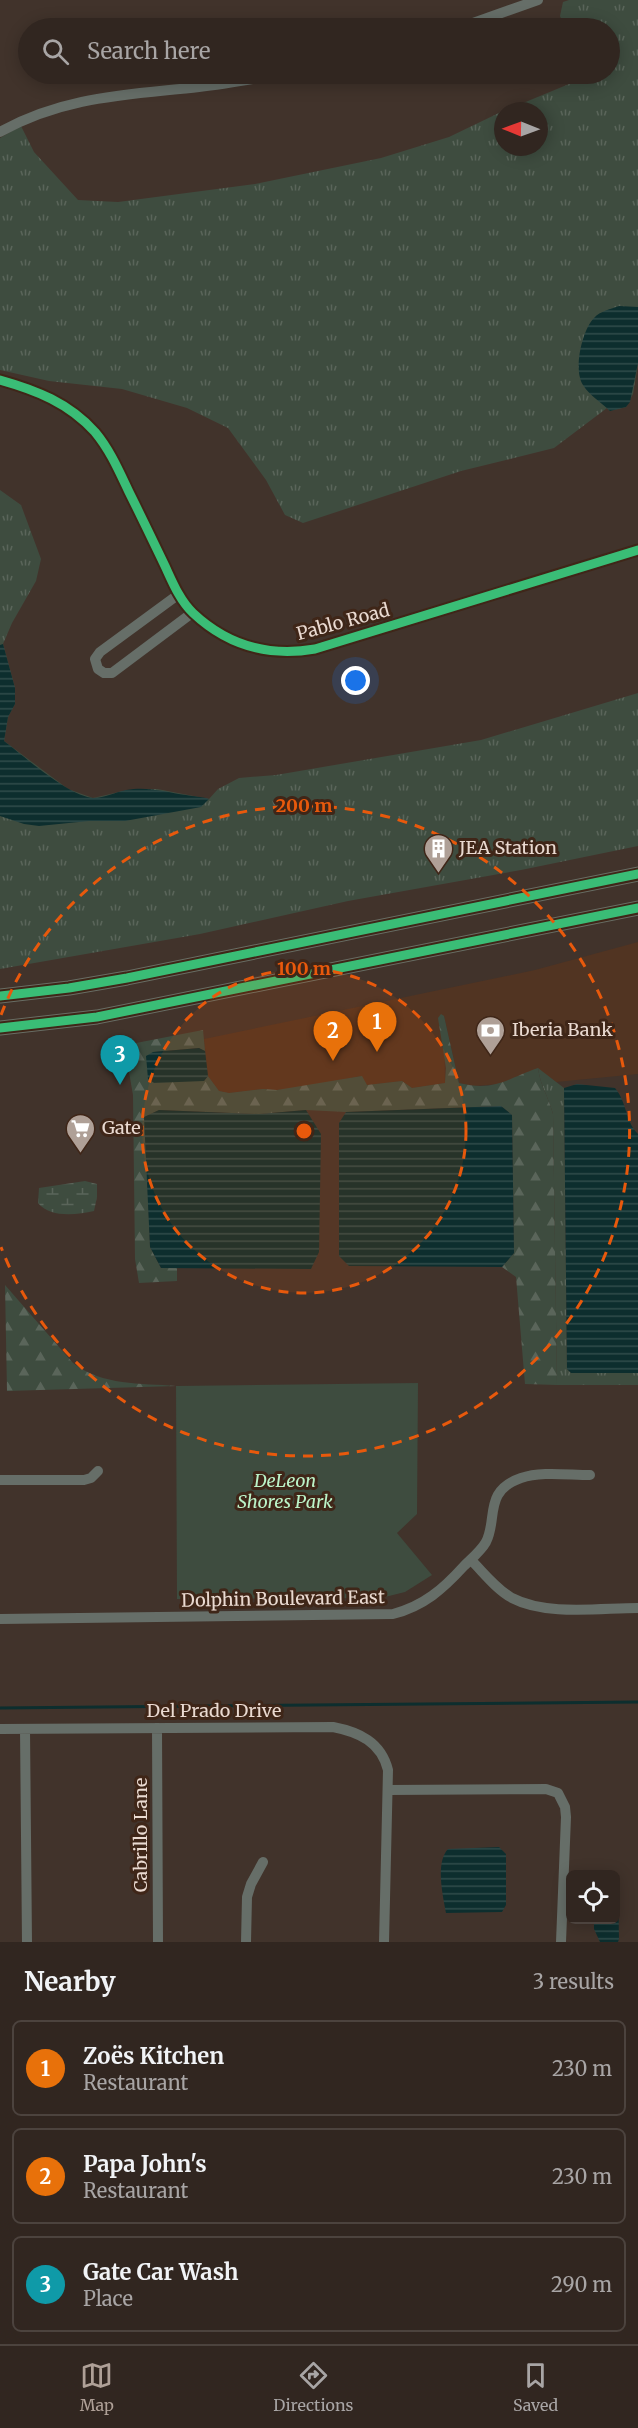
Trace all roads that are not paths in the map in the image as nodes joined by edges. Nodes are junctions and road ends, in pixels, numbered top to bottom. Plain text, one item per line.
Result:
1 (538, 0) edge
2 (487, 18) edge
3 (214, 84) edge
4 (0, 132) edge
5 (0, 380) edge
6 (638, 550) edge
7 (179, 594) junction
8 (192, 613) junction
9 (638, 874) edge
10 (638, 908) edge
11 (0, 996) edge
12 (0, 1028) edge
13 (98, 1471) dead end
14 (590, 1475) dead end
15 (0, 1480) edge
16 (471, 1560) junction
17 (638, 1608) edge
18 (0, 1619) edge
19 (157, 1728) junction
20 (0, 1729) edge
21 (25, 1729) junction
22 (388, 1790) junction
23 (263, 1862) dead end
24 (27, 1942) edge
25 (158, 1942) edge
26 (246, 1942) edge
27 (384, 1942) edge
28 (561, 1942) edge

1 - 2 street
3 - 4 street
5 - 7 street, Pablo Road
6 - 8 street, Pablo Road
7 - 8 street, Pablo Road
7 - 8 street
9 - 11 main road
10 - 12 main road
13 - 15 street
14 - 16 street, Dolphin Boulevard East
16 - 17 street
16 - 18 street, Dolphin Boulevard East
19 - 21 street, Del Prado Drive
19 - 22 street, Del Prado Drive
19 - 25 street, Cabrillo Lane
20 - 21 street, Del Prado Drive
21 - 24 street
22 - 27 street, Del Prado Drive
22 - 28 street
23 - 26 street

